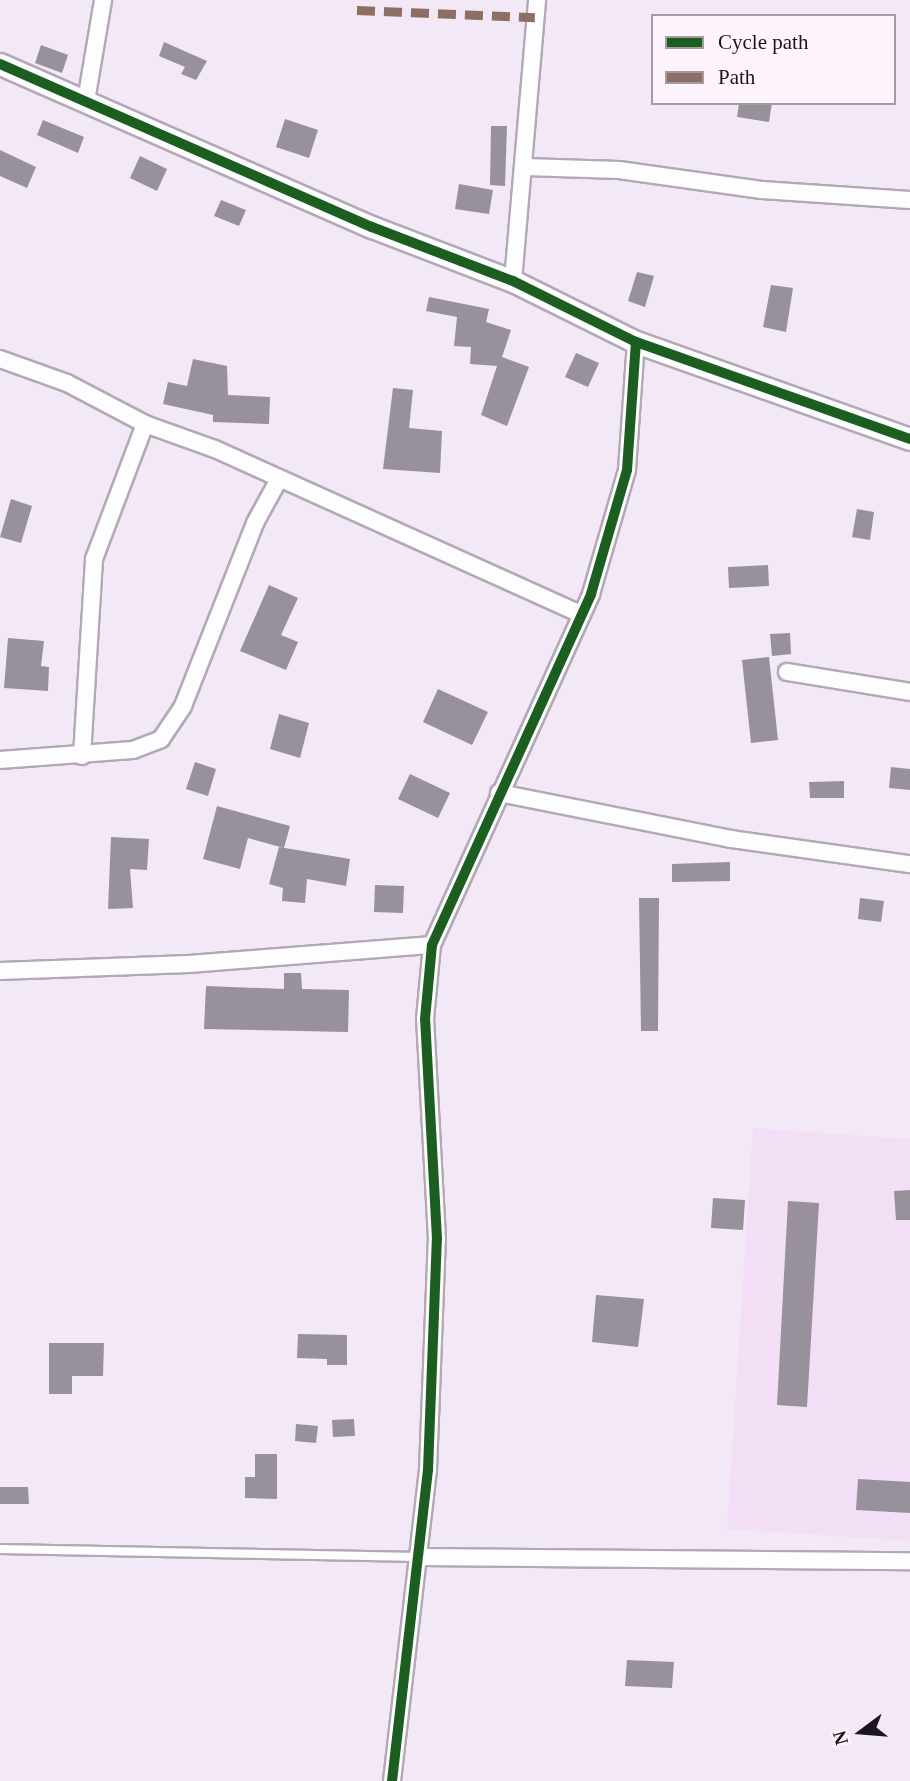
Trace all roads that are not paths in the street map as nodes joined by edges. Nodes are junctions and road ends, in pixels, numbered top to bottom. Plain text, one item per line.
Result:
1 (103, 0) edge
2 (537, 0) edge
3 (0, 64) edge
4 (86, 101) junction
5 (525, 167) junction
6 (910, 200) edge
7 (513, 281) junction
8 (636, 342) junction
9 (0, 359) edge
10 (145, 424) junction
11 (910, 439) edge
12 (278, 481) junction
13 (580, 614) junction
14 (787, 672) dead end
15 (910, 692) edge
16 (82, 756) junction
17 (0, 760) edge
18 (499, 793) junction
19 (910, 864) edge
20 (432, 944) junction
21 (0, 971) edge
22 (0, 1549) edge
23 (420, 1557) junction
24 (910, 1561) edge
25 (392, 1781) edge

1 - 4 street
2 - 5 street
3 - 4 street
4 - 7 street
5 - 6 street
5 - 7 street
7 - 8 street
8 - 11 street
8 - 13 street
9 - 10 street
10 - 12 street
10 - 16 street
12 - 13 street
12 - 16 street
13 - 18 street
14 - 15 street
16 - 17 street
18 - 19 street
18 - 20 street
20 - 21 street
20 - 23 street
22 - 23 lane
23 - 24 street
23 - 25 street

